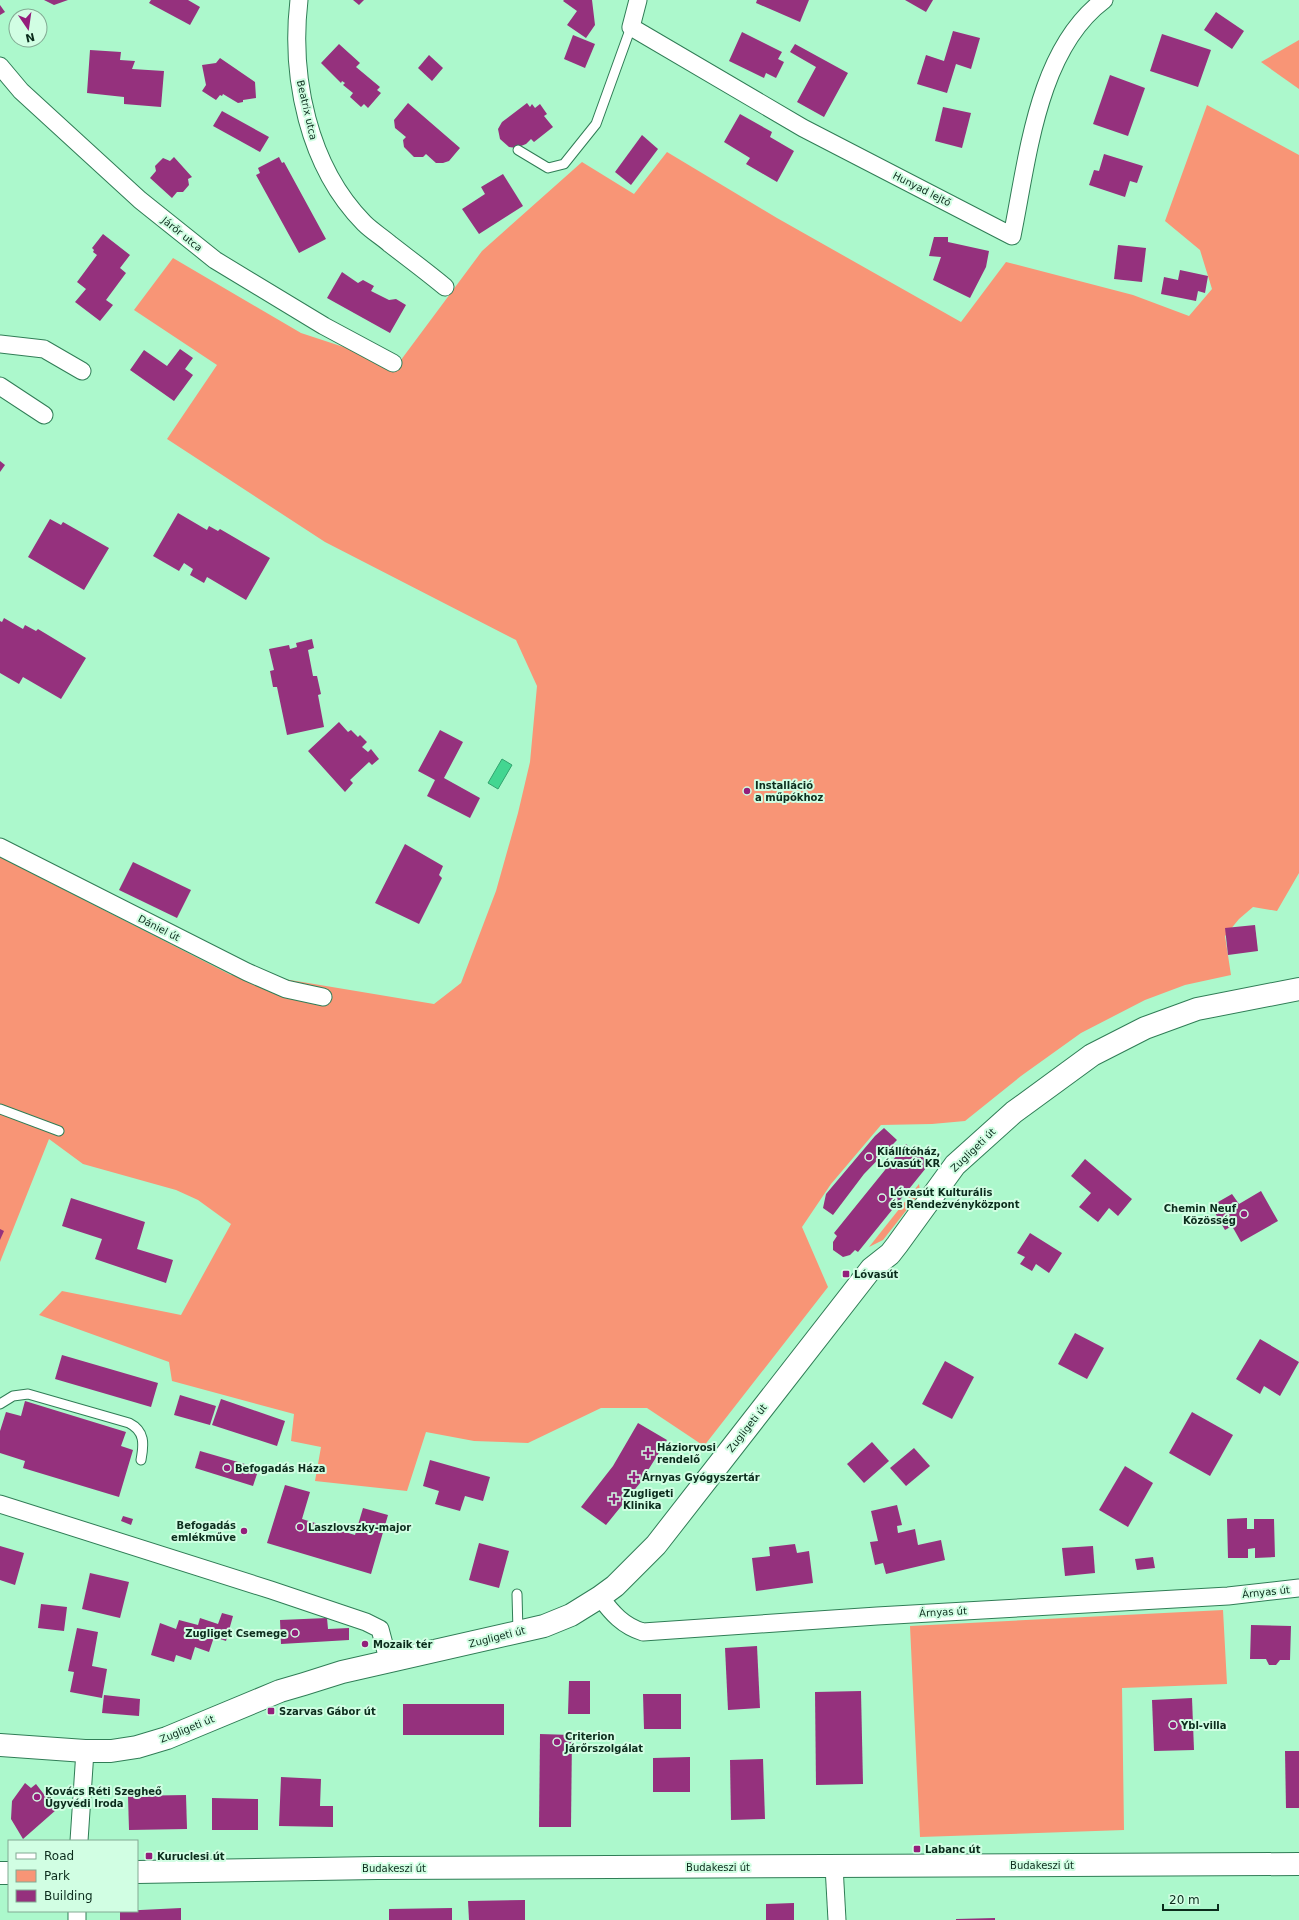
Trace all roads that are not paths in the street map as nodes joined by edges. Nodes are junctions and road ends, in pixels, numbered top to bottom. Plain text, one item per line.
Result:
1 (299, 0) edge
2 (638, 0) edge
3 (1104, 0) edge
4 (631, 28) junction
5 (0, 66) edge
6 (518, 150) dead end
7 (445, 287) dead end
8 (0, 344) edge
9 (393, 363) dead end
10 (82, 371) dead end
11 (0, 386) edge
12 (44, 415) dead end
13 (0, 847) edge
14 (1299, 989) edge
15 (323, 997) dead end
16 (0, 1109) edge
17 (59, 1130) dead end
18 (0, 1404) edge
19 (141, 1460) dead end
20 (0, 1504) edge
21 (1299, 1588) edge
22 (517, 1594) dead end
23 (600, 1598) junction
24 (518, 1632) junction
25 (389, 1663) junction
26 (0, 1745) edge
27 (85, 1751) junction
28 (79, 1840) edge
29 (1299, 1864) edge
30 (834, 1866) junction
31 (138, 1872) edge
32 (837, 1920) edge

1 - 7 street, Beatrix utca
2 - 4 street
3 - 4 street, Hunyad lejtő
4 - 6 lane
5 - 9 street, Járőr utca
8 - 10 street
11 - 12 street
13 - 15 street, Dániel út
14 - 23 street, Zugligeti út
16 - 17 lane
18 - 19 lane
20 - 25 street
21 - 23 street, Árnyas út
22 - 24 lane
23 - 24 street, Zugligeti út
24 - 25 street, Zugligeti út
25 - 27 street, Zugligeti út
26 - 27 street, Zugligeti út
27 - 28 street
29 - 30 street, Budakeszi út
30 - 31 street, Budakeszi út
30 - 32 street

